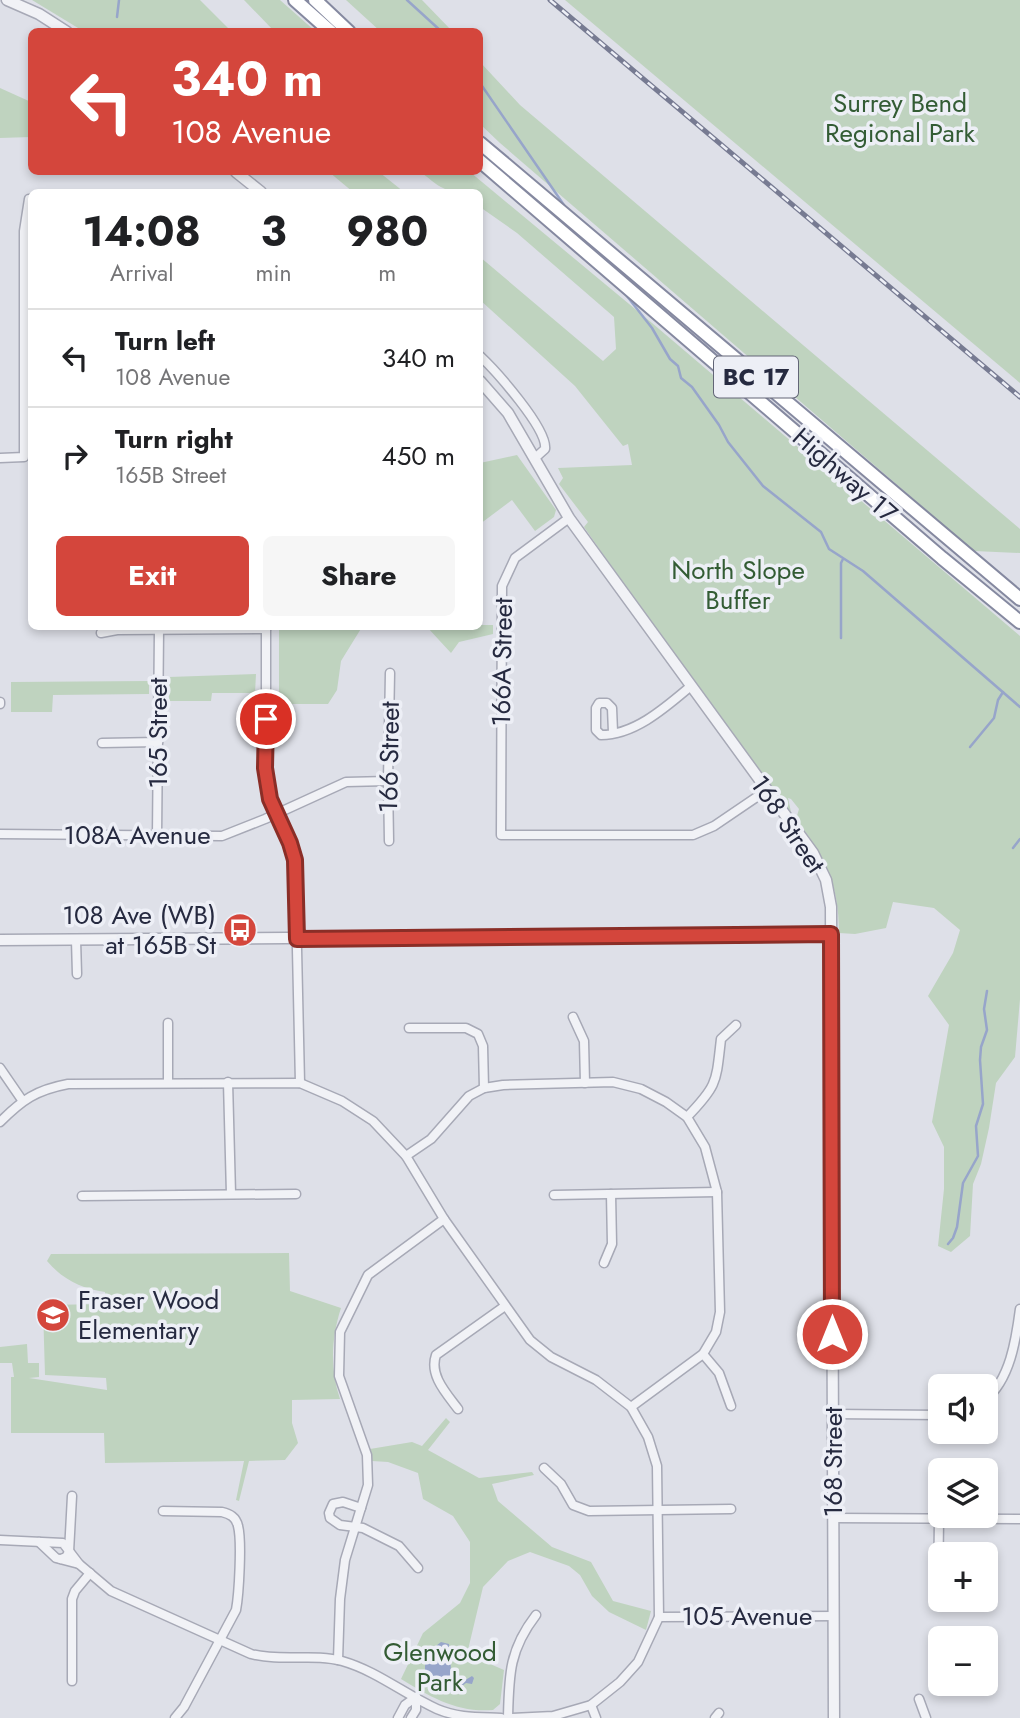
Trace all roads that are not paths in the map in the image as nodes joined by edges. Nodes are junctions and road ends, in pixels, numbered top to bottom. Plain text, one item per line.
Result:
1 (7, 0) edge
2 (295, 0) edge
3 (315, 0) edge
4 (61, 28) edge
5 (326, 28) edge
6 (345, 28) edge
7 (483, 146) edge
8 (483, 164) edge
9 (240, 175) edge
10 (257, 189) edge
11 (28, 231) edge
12 (483, 359) edge
13 (483, 384) edge
14 (0, 458) edge
15 (536, 458) junction
16 (569, 518) junction
17 (1020, 599) edge
18 (1020, 622) edge
19 (159, 630) joint
20 (266, 630) edge
21 (101, 633) dead end
22 (390, 673) dead end
23 (691, 686) junction
24 (613, 732) dead end
25 (158, 742) junction
26 (102, 743) dead end
27 (388, 780) junction
28 (767, 790) junction
29 (276, 814) junction
30 (0, 834) edge
31 (157, 836) junction
32 (389, 841) dead end
33 (831, 934) junction
34 (297, 939) junction
35 (0, 940) edge
36 (76, 940) junction
37 (77, 974) dead end
38 (573, 1017) dead end
39 (168, 1023) dead end
40 (736, 1025) dead end
41 (409, 1028) dead end
42 (0, 1068) edge
43 (228, 1082) junction
44 (168, 1083) junction
45 (300, 1083) junction
46 (585, 1083) junction
47 (484, 1088) junction
48 (22, 1100) junction
49 (687, 1117) junction
50 (0, 1122) edge
51 (406, 1156) junction
52 (717, 1192) junction
53 (231, 1194) junction
54 (296, 1194) dead end
55 (611, 1194) junction
56 (554, 1195) dead end
57 (82, 1196) dead end
58 (444, 1219) junction
59 (604, 1263) dead end
60 (505, 1306) junction
61 (1020, 1309) edge
62 (703, 1354) junction
63 (998, 1385) edge
64 (731, 1406) dead end
65 (631, 1407) junction
66 (458, 1409) dead end
67 (833, 1414) junction
68 (928, 1415) edge
69 (544, 1468) dead end
70 (72, 1496) dead end
71 (361, 1508) junction
72 (731, 1509) dead end
73 (659, 1510) junction
74 (163, 1511) dead end
75 (833, 1518) junction
76 (928, 1519) edge
77 (998, 1519) edge
78 (1020, 1519) edge
79 (355, 1528) junction
80 (70, 1532) junction
81 (0, 1540) edge
82 (39, 1542) junction
83 (57, 1543) junction
84 (68, 1549) junction
85 (57, 1556) junction
86 (79, 1564) junction
87 (418, 1568) dead end
88 (89, 1573) junction
89 (536, 1615) dead end
90 (834, 1616) junction
91 (659, 1617) junction
92 (220, 1640) junction
93 (338, 1660) junction
94 (72, 1681) dead end
95 (416, 1697) junction
96 (919, 1699) dead end
97 (591, 1705) junction
98 (175, 1718) edge
99 (398, 1718) edge
100 (411, 1718) edge
101 (501, 1718) edge
102 (510, 1718) edge
103 (596, 1718) edge
104 (834, 1718) edge
105 (926, 1718) edge

1 - 4 street
2 - 5 highway
3 - 6 highway
7 - 17 highway, Highway 17 / BC 17
8 - 18 highway, Highway 17 / BC 17
9 - 10 street
11 - 14 street
12 - 15 street
13 - 15 street, 168 Street
15 - 16 street, 168 Street
16 - 23 street, 168 Street
16 - 28 street, 166A Street
19 - 21 street
19 - 25 street, 165 Street
20 - 29 street
22 - 27 street, 166 Street
23 - 24 street
23 - 28 street, 168 Street
25 - 26 street
25 - 31 street, 165 Street
27 - 29 street, 108A Avenue
27 - 32 street, 166 Street
28 - 33 street, 168 Street
29 - 31 street, 108A Avenue
29 - 34 street
30 - 31 street, 108A Avenue
33 - 34 street
33 - 67 street, 168 Street
34 - 36 street
34 - 45 street
35 - 36 street
36 - 37 street
38 - 46 street
39 - 44 street
40 - 49 street
41 - 47 street
42 - 48 street
43 - 44 street
43 - 45 street
43 - 53 street
44 - 48 street
45 - 51 street
46 - 47 street
46 - 49 street
47 - 51 street
48 - 50 street
49 - 52 street
51 - 58 street
52 - 55 street
52 - 62 street
53 - 54 street
53 - 57 street
55 - 56 street
55 - 59 street
58 - 60 street
58 - 71 street
60 - 65 street
60 - 66 street
61 - 63 street
62 - 64 street
62 - 65 street
65 - 73 street
67 - 68 street
67 - 75 street, 168 Street
69 - 73 street
70 - 80 street
71 - 79 street
71 - 79 street
72 - 73 street
73 - 91 street
74 - 92 street
75 - 76 street
75 - 90 street, 168 Street
77 - 78 street
79 - 87 street
79 - 93 street
80 - 83 street
80 - 84 street
81 - 82 street
82 - 83 street
82 - 85 street
83 - 84 street
83 - 85 street
84 - 85 street
84 - 86 street
85 - 86 street
86 - 88 street
88 - 92 street
88 - 94 street
89 - 102 street
90 - 91 street, 105 Avenue
90 - 104 street, 168 Street
91 - 97 street
92 - 93 street
92 - 98 street
93 - 95 street
95 - 99 street
95 - 100 street
95 - 101 street
96 - 105 street
97 - 102 street
97 - 103 street

